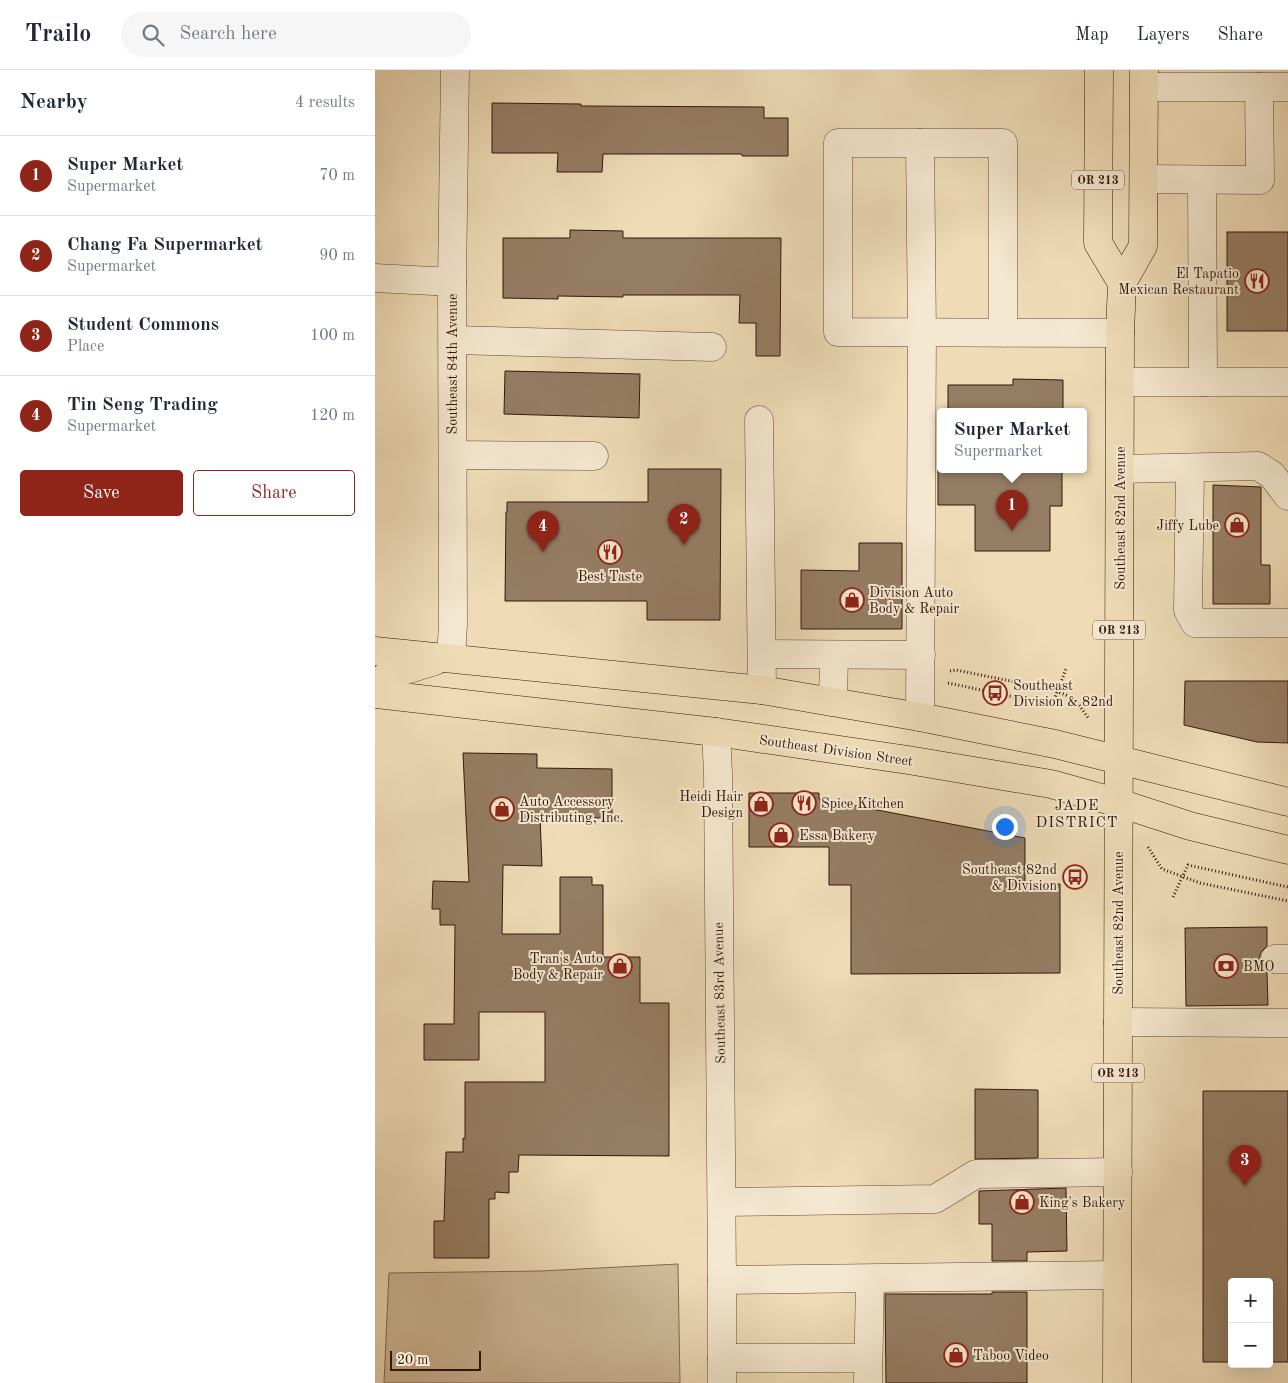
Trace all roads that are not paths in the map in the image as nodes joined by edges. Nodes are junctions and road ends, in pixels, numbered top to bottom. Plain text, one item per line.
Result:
1 (455, 70) edge
2 (1099, 70) edge
3 (1144, 79) edge
4 (1217, 79) edge
5 (1288, 87) edge
6 (1259, 88) junction
7 (920, 143) junction
8 (1143, 179) junction
9 (1202, 180) junction
10 (375, 278) edge
11 (452, 282) junction
12 (1121, 283) junction
13 (923, 332) junction
14 (1003, 333) junction
15 (1120, 333) junction
16 (453, 340) junction
17 (712, 347) dead end
18 (1120, 382) junction
19 (1203, 382) junction
20 (1288, 382) edge
21 (759, 420) dead end
22 (453, 455) junction
23 (594, 456) dead end
24 (1120, 469) junction
25 (1190, 469) junction
26 (1288, 496) edge
27 (1288, 623) edge
28 (375, 651) edge
29 (763, 654) junction
30 (834, 655) junction
31 (451, 657) junction
32 (927, 667) junction
33 (762, 690) junction
34 (375, 692) edge
35 (833, 702) junction
36 (920, 717) junction
37 (716, 732) junction
38 (1119, 760) junction
39 (1288, 802) edge
40 (1119, 803) junction
41 (1288, 850) edge
42 (1118, 1022) junction
43 (1281, 1023) edge
44 (1118, 1172) junction
45 (722, 1202) junction
46 (1117, 1275) junction
47 (870, 1279) junction
48 (722, 1280) junction
49 (722, 1371) edge
50 (868, 1371) edge
51 (1117, 1383) edge

1 - 11 street, Southeast 84th Avenue
2 - 12 main road, OR 213
3 - 4 street
3 - 8 main road, Southeast 82nd Avenue / OR 213
4 - 6 street
5 - 6 street
6 - 9 street
7 - 13 street
7 - 13 street
7 - 14 street
8 - 9 street
8 - 12 main road, Southeast 82nd Avenue / OR 213
9 - 19 street
10 - 11 street
11 - 16 street, Southeast 84th Avenue
12 - 15 main road, Southeast 82nd Avenue / OR 213
13 - 14 street
13 - 32 street
14 - 15 street
15 - 18 main road, Southeast 82nd Avenue / OR 213
16 - 17 street
16 - 22 street, Southeast 84th Avenue
18 - 19 street
18 - 24 main road, Southeast 82nd Avenue / OR 213
19 - 20 street
21 - 29 street
22 - 23 street
22 - 31 street, Southeast 84th Avenue
24 - 25 street
24 - 38 main road, Southeast 82nd Avenue / OR 213
25 - 26 street
25 - 27 street
28 - 31 main road
29 - 30 street
29 - 33 street
30 - 32 street
30 - 35 street
31 - 33 main road
31 - 34 main road
32 - 36 street
33 - 35 main road
34 - 37 main road, Southeast Division Street
35 - 36 main road
36 - 38 main road
37 - 40 main road, Southeast Division Street
37 - 45 street, Southeast 83rd Avenue
38 - 39 main road
38 - 40 main road, Southeast 82nd Avenue / OR 213
40 - 41 main road, Southeast Division Street
40 - 42 main road, Southeast 82nd Avenue / OR 213
42 - 43 street
42 - 44 main road, Southeast 82nd Avenue / OR 213
44 - 45 street
44 - 46 main road, Southeast 82nd Avenue / OR 213
45 - 48 street, Southeast 83rd Avenue
46 - 47 street
46 - 51 main road, Southeast 82nd Avenue / OR 213
47 - 48 street
47 - 50 street
48 - 49 street, Southeast 83rd Avenue
49 - 50 street

